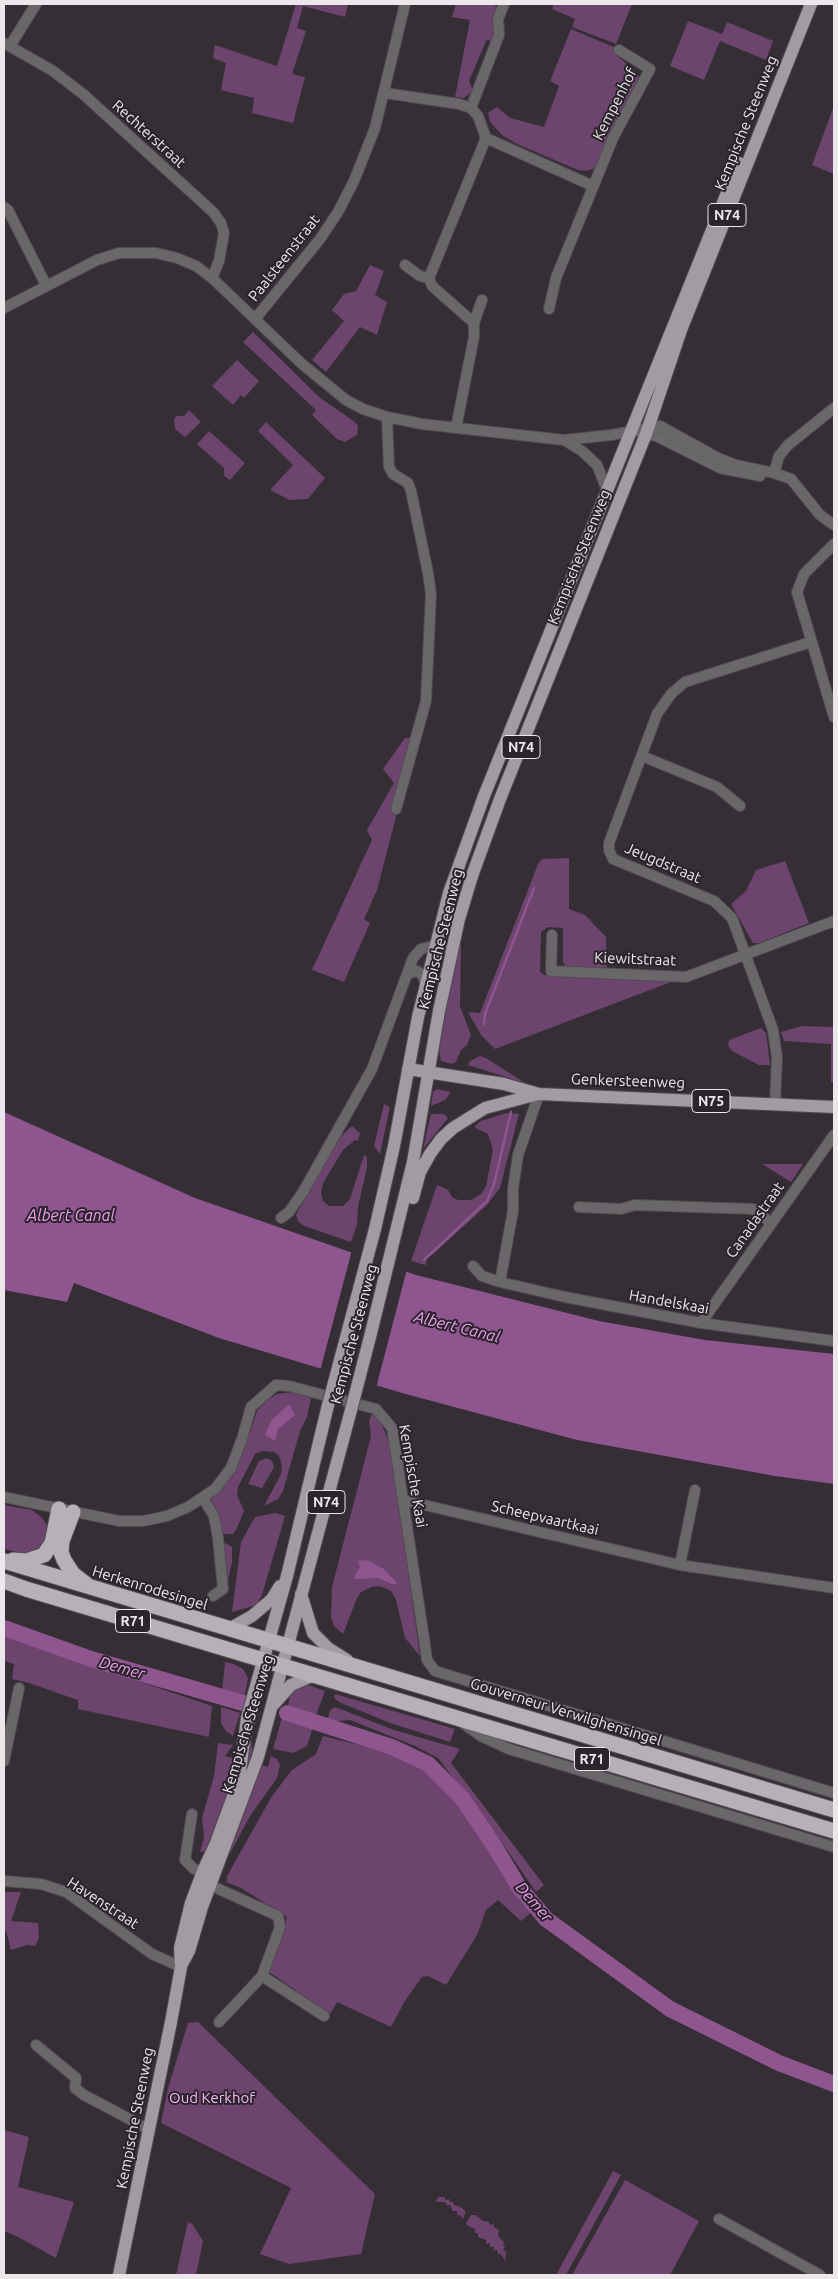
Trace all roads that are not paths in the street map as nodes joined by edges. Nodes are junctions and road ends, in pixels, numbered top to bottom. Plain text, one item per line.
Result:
1 (36, 4) edge
2 (405, 4) edge
3 (504, 4) edge
4 (803, 4) edge
5 (811, 4) edge
6 (7, 44) edge
7 (619, 50) dead end
8 (385, 93) junction
9 (471, 108) junction
10 (486, 138) junction
11 (593, 186) junction
12 (4, 207) edge
13 (405, 265) dead end
14 (212, 278) junction
15 (429, 278) junction
16 (46, 285) junction
17 (482, 300) dead end
18 (4, 308) edge
19 (549, 309) dead end
20 (256, 319) junction
21 (474, 323) junction
22 (834, 408) edge
23 (387, 418) junction
24 (456, 428) junction
25 (647, 431) junction
26 (630, 432) junction
27 (564, 440) junction
28 (774, 473) junction
29 (607, 490) junction
30 (834, 525) edge
31 (834, 544) edge
32 (811, 642) junction
33 (834, 717) edge
34 (642, 756) junction
35 (740, 806) dead end
36 (396, 809) dead end
37 (834, 921) edge
38 (552, 935) dead end
39 (436, 945) junction
40 (452, 949) junction
41 (746, 956) junction
42 (407, 974) junction
43 (426, 985) junction
44 (408, 1069) junction
45 (429, 1071) junction
46 (540, 1094) junction
47 (775, 1104) junction
48 (834, 1106) edge
49 (834, 1135) edge
50 (580, 1207) dead end
51 (281, 1218) dead end
52 (771, 1223) junction
53 (396, 1234) junction
54 (473, 1266) dead end
55 (500, 1282) junction
56 (701, 1323) junction
57 (834, 1341) edge
58 (695, 1490) dead end
59 (4, 1497) edge
60 (203, 1498) junction
61 (403, 1500) junction
62 (66, 1511) junction
63 (4, 1561) edge
64 (680, 1565) junction
65 (287, 1576) junction
66 (4, 1581) edge
67 (834, 1588) edge
68 (94, 1589) junction
69 (301, 1594) junction
70 (213, 1596) dead end
71 (229, 1629) junction
72 (269, 1641) junction
73 (424, 1645) joint
74 (288, 1647) junction
75 (263, 1660) junction
76 (283, 1665) junction
77 (357, 1667) junction
78 (314, 1675) junction
79 (19, 1688) dead end
80 (276, 1698) junction
81 (456, 1719) junction
82 (4, 1762) edge
83 (249, 1762) junction
84 (834, 1793) edge
85 (834, 1810) edge
86 (192, 1814) dead end
87 (830, 1829) edge
88 (804, 1838) junction
89 (834, 1847) edge
90 (209, 1877) junction
91 (4, 1881) edge
92 (181, 1966) junction
93 (262, 1976) junction
94 (324, 2016) dead end
95 (218, 2022) dead end
96 (36, 2045) dead end
97 (150, 2130) junction
98 (719, 2219) dead end
99 (119, 2275) edge
100 (820, 2275) edge

1 - 6 street
2 - 8 street, Paalsteenstraat
3 - 9 street
4 - 26 main road, Kempische Steenweg / N74
5 - 25 main road, Kempische Steenweg / N74
6 - 14 street, Rechterstraat
7 - 11 street, Kempenhof
8 - 9 street
8 - 20 street, Paalsteenstraat
9 - 10 street
10 - 11 street
10 - 15 street
11 - 19 street, Kempenhof
12 - 16 street
13 - 15 street
14 - 16 street
14 - 20 street
15 - 21 street
16 - 18 street
17 - 21 street
20 - 23 street, Paalsteenstraat
21 - 24 street
22 - 28 street
23 - 24 street, Paalsteenstraat
23 - 36 street
24 - 27 street, Paalsteenstraat
25 - 26 street, Paalsteenstraat
25 - 28 street, Paalsteenstraat
25 - 40 main road, Kempische Steenweg / N74
26 - 27 street, Paalsteenstraat
26 - 29 main road, Kempische Steenweg / N74
27 - 29 street, Paalsteenstraat
28 - 30 street
29 - 39 main road, Kempische Steenweg / N74
31 - 32 street
32 - 33 street
32 - 34 street, Jeugdstraat
34 - 35 street
34 - 41 street, Jeugdstraat
37 - 41 street, Kiewitstraat
38 - 41 street, Kiewitstraat
39 - 40 street
39 - 42 street, Kempische Steenweg
39 - 43 main road, Kempische Steenweg / N74
40 - 45 main road, Kempische Steenweg / N74
41 - 47 street, Jeugdstraat
42 - 43 street
42 - 51 street, Kempische Steenweg
43 - 44 main road, Kempische Steenweg / N74
44 - 45 main road, Genkersteenweg / N75
44 - 65 main road, Kempische Steenweg / N74, bridge
45 - 46 main road, Genkersteenweg / N75
45 - 53 main road, Kempische Steenweg / N74
46 - 47 main road, Genkersteenweg / N75
46 - 53 main road, Genkersteenweg / N75
46 - 55 street
47 - 48 main road, Genkersteenweg / N75
49 - 52 street, Canadastraat
50 - 52 street
52 - 56 street, Canadastraat
53 - 69 main road, Kempische Steenweg / N74, bridge
54 - 55 street, Handelskaai
55 - 56 street, Handelskaai
56 - 57 street, Handelskaai
58 - 64 street
59 - 62 street, Kempische Kaai
60 - 61 street, Kempische Kaai
60 - 62 street, Kempische Kaai
60 - 70 street
61 - 64 street, Scheepvaartkaai
61 - 73 street, Kempische Kaai
62 - 63 highway
62 - 68 highway
63 - 68 highway, Herkenrodesingel / R71
64 - 67 street, Scheepvaartkaai
65 - 71 main road
65 - 72 main road, Kempische Steenweg / N74
66 - 75 highway, R71
68 - 71 highway, Herkenrodesingel / R71
69 - 74 main road, Kempische Steenweg / N74
69 - 77 main road
71 - 72 highway, Herkenrodesingel / R71
72 - 74 highway, Herkenrodesingel / R71
72 - 75 main road, Kempische Steenweg / N74
73 - 84 street, Gouverneur Verwilghensingel
74 - 76 main road, Kempische Steenweg / N74
74 - 77 highway, Gouverneur Verwilghensingel / R71
75 - 76 highway, R71
75 - 83 main road, Kempische Steenweg / N74
76 - 78 highway, R71
76 - 80 main road, Kempische Steenweg / N74
77 - 85 highway, Gouverneur Verwilghensingel / R71
78 - 80 main road
78 - 81 highway, R71
79 - 82 street
80 - 83 main road, Kempische Steenweg / N74
81 - 87 highway, R71
81 - 88 street
83 - 90 main road, Kempische Steenweg / N74
86 - 90 street
87 - 88 street
88 - 89 street
90 - 92 main road, Kempische Steenweg / N74
90 - 93 street
91 - 92 street, Havenstraat
92 - 97 main road, Kempische Steenweg / N74
93 - 94 street
93 - 95 street
96 - 97 street
97 - 99 main road, Kempische Steenweg / N74
98 - 100 street

